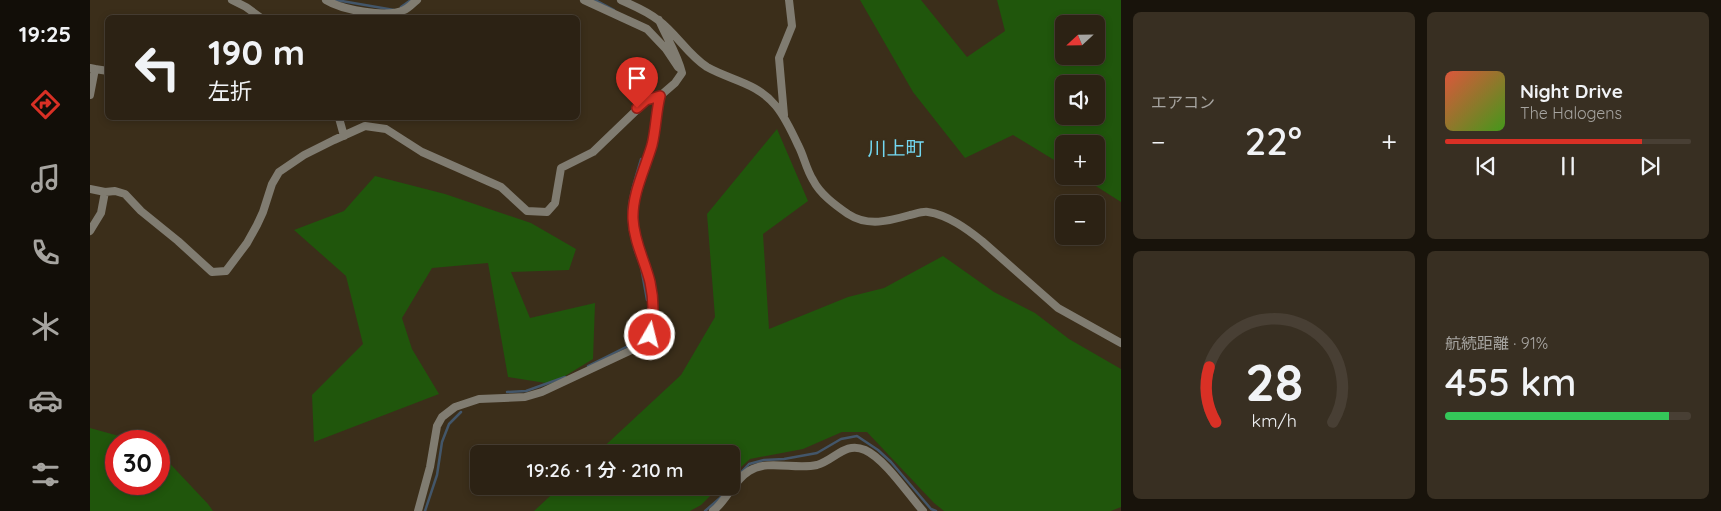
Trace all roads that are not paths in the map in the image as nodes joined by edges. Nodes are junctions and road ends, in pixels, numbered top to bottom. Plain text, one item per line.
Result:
1 (232, 0) edge
2 (326, 0) edge
3 (417, 0) edge
4 (584, 0) edge
5 (621, 0) edge
6 (788, 0) edge
7 (257, 15) edge
8 (659, 20) junction
9 (92, 68) edge
10 (105, 70) edge
11 (682, 73) junction
12 (90, 95) edge
13 (660, 96) junction
14 (784, 118) junction
15 (340, 120) edge
16 (344, 136) junction
17 (90, 189) edge
18 (105, 192) junction
19 (90, 231) edge
20 (1121, 343) edge
21 (418, 511) edge
22 (714, 511) edge
23 (923, 511) edge

1 - 7 street
2 - 3 street
4 - 11 street
5 - 8 street
6 - 14 street
8 - 11 street
8 - 14 street
9 - 10 street
9 - 12 street
11 - 13 street
13 - 16 street
13 - 21 street
14 - 20 street
15 - 16 street
16 - 18 street
17 - 18 street
18 - 19 street
22 - 23 street

